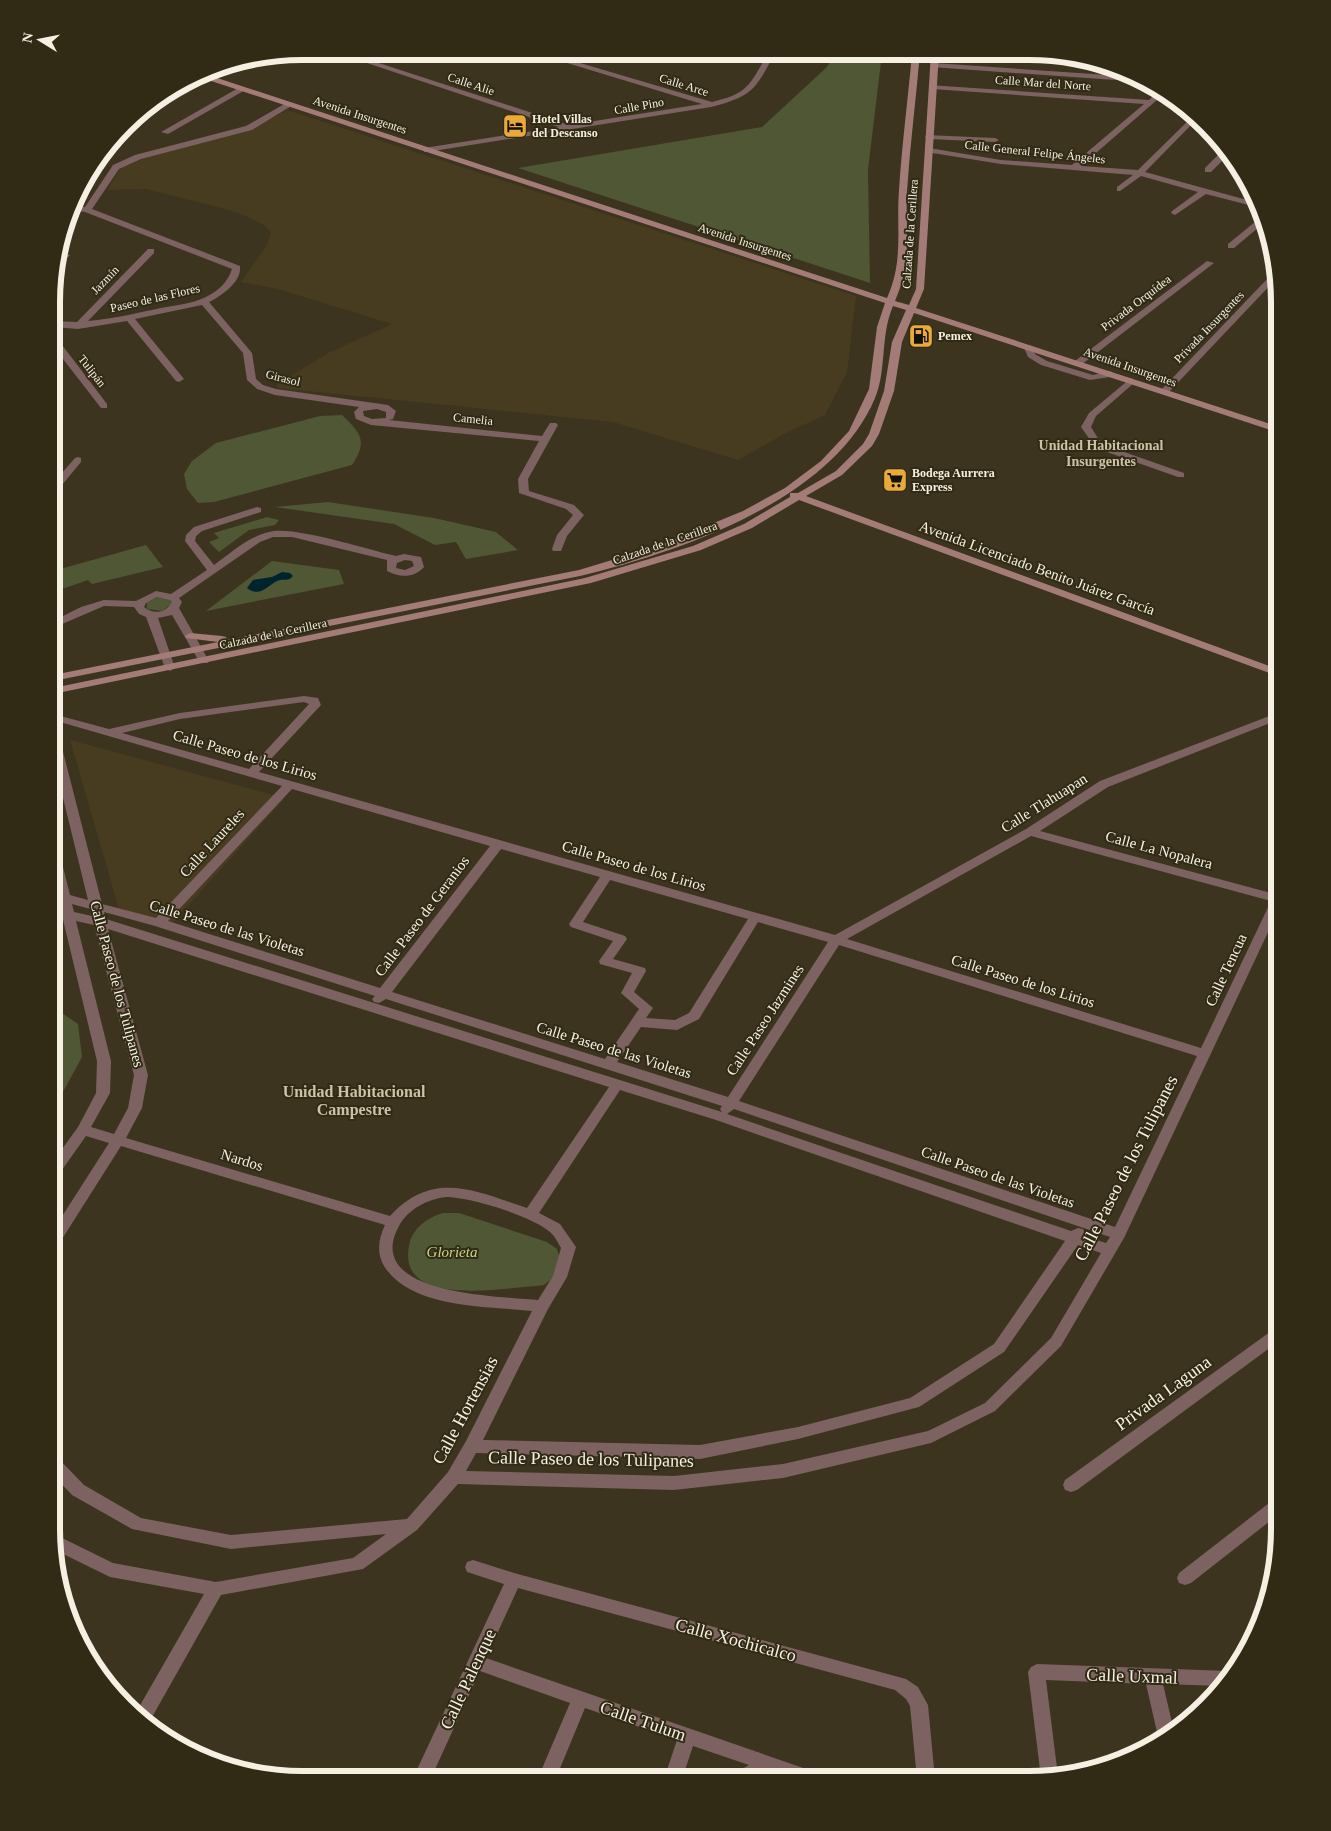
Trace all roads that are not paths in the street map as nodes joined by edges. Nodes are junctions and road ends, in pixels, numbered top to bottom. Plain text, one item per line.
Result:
1 (362, 60) edge
2 (562, 60) edge
3 (767, 60) edge
4 (915, 60) edge
5 (934, 60) edge
6 (934, 65) junction
7 (210, 78) edge
8 (1122, 79) edge
9 (932, 87) junction
10 (243, 89) junction
11 (1157, 97) edge
12 (1151, 102) junction
13 (289, 105) junction
14 (712, 105) junction
15 (1190, 122) edge
16 (573, 128) junction
17 (165, 132) dead end
18 (929, 137) junction
19 (995, 140) dead end
20 (427, 150) junction
21 (928, 150) junction
22 (1222, 156) edge
23 (1074, 168) junction
24 (1208, 170) dead end
25 (1140, 173) junction
26 (1120, 189) dead end
27 (1204, 191) junction
28 (1250, 204) edge
29 (79, 209) edge
30 (87, 210) junction
31 (1175, 213) dead end
32 (1258, 225) edge
33 (1231, 246) dead end
34 (151, 251) dead end
35 (1210, 263) dead end
36 (1270, 281) edge
37 (203, 301) junction
38 (891, 303) junction
39 (913, 310) junction
40 (130, 318) junction
41 (60, 325) edge
42 (78, 326) junction
43 (1030, 348) junction
44 (60, 357) edge
45 (1078, 363) junction
46 (1110, 374) junction
47 (178, 379) dead end
48 (1131, 381) junction
49 (1164, 392) junction
50 (344, 403) junction
51 (104, 406) dead end
52 (370, 406) junction
53 (359, 412) junction
54 (390, 417) junction
55 (377, 422) junction
56 (400, 423) junction
57 (553, 425) dead end
58 (1271, 427) edge
59 (544, 439) junction
60 (78, 460) dead end
61 (1181, 475) dead end
62 (60, 481) edge
63 (784, 491) junction
64 (800, 498) junction
65 (257, 510) dead end
66 (734, 520) junction
67 (748, 526) junction
68 (557, 549) dead end
69 (395, 559) dead end
70 (213, 571) junction
71 (173, 597) junction
72 (139, 605) junction
73 (174, 609) junction
74 (151, 615) junction
75 (60, 622) edge
76 (190, 636) junction
77 (237, 641) junction
78 (197, 648) junction
79 (166, 655) junction
80 (204, 661) junction
81 (170, 668) junction
82 (1271, 671) edge
83 (60, 677) edge
84 (60, 690) edge
85 (60, 719) edge
86 (1271, 719) edge
87 (109, 733) junction
88 (60, 764) edge
89 (252, 773) junction
90 (290, 784) junction
91 (1030, 832) junction
92 (498, 844) junction
93 (607, 875) junction
94 (60, 887) edge
95 (1271, 897) edge
96 (65, 898) junction
97 (95, 905) junction
98 (69, 915) junction
99 (1271, 916) edge
100 (755, 917) junction
101 (100, 922) junction
102 (159, 923) junction
103 (836, 940) junction
104 (383, 994) junction
105 (373, 1007) junction
106 (637, 1022) junction
107 (1204, 1054) junction
108 (608, 1065) junction
109 (617, 1084) junction
110 (730, 1104) junction
111 (721, 1118) junction
112 (83, 1130) junction
113 (118, 1140) junction
114 (60, 1162) edge
115 (530, 1215) junction
116 (392, 1222) junction
117 (1084, 1222) junction
118 (60, 1231) edge
119 (1119, 1234) junction
120 (1075, 1239) junction
121 (1109, 1250) junction
122 (542, 1306) junction
123 (1271, 1339) edge
124 (472, 1446) junction
125 (60, 1471) edge
126 (454, 1476) junction
127 (1071, 1485) dead end
128 (1271, 1511) edge
129 (411, 1525) junction
130 (61, 1545) edge
131 (473, 1567) dead end
132 (1184, 1578) dead end
133 (514, 1580) junction
134 (216, 1589) junction
135 (475, 1662) junction
136 (1153, 1677) junction
137 (1219, 1679) edge
138 (580, 1699) junction
139 (145, 1713) edge
140 (1164, 1729) edge
141 (686, 1736) junction
142 (769, 1764) junction
143 (1048, 1770) edge
144 (425, 1771) edge
145 (551, 1771) edge
146 (675, 1771) edge
147 (756, 1771) edge
148 (789, 1771) edge
149 (925, 1771) edge

1 - 16 street, Calle Alie
2 - 14 street, Calle Arce
3 - 14 street, Calle Pino
4 - 38 main road, Calzada de la Cerillera
5 - 6 main road, Calzada de la Cerillera
6 - 8 street
6 - 9 main road, Calzada de la Cerillera
7 - 10 main road, Avenida Insurgentes
9 - 12 street, Calle Mar del Norte
9 - 18 main road, Calzada de la Cerillera
10 - 13 main road, Avenida Insurgentes
10 - 17 street
11 - 12 street
12 - 23 street
13 - 20 main road, Avenida Insurgentes
13 - 30 street
14 - 16 street, Calle Pino
15 - 25 street
16 - 20 street, Calle Pino
18 - 19 street
18 - 21 main road, Calzada de la Cerillera
20 - 38 main road, Avenida Insurgentes
21 - 23 street, Calle General Felipe Ángeles
21 - 39 main road, Calzada de la Cerillera
22 - 24 street
23 - 25 street, Calle General Felipe Ángeles
25 - 26 street
25 - 27 street, Calle General Felipe Ángeles
27 - 28 street, Calle General Felipe Ángeles
27 - 31 street
29 - 30 street
30 - 37 street, Paseo de las Flores
32 - 33 street
34 - 42 street, Jazmín
35 - 45 street, Privada Orquídea
36 - 49 street, Privada Insurgentes
37 - 40 street, Paseo de las Flores
37 - 50 street, Girasol
38 - 39 main road, Avenida Insurgentes
38 - 63 main road, Calzada de la Cerillera
39 - 43 main road, Avenida Insurgentes
39 - 64 main road, Calzada de la Cerillera
40 - 42 street, Paseo de las Flores
40 - 47 street
41 - 42 street, Paseo de las Flores
43 - 45 main road, Avenida Insurgentes
43 - 46 street
44 - 51 street, Tulipán
45 - 46 main road, Avenida Insurgentes
46 - 48 main road, Avenida Insurgentes
48 - 49 main road, Avenida Insurgentes
48 - 61 street
49 - 58 main road, Avenida Insurgentes
50 - 52 street, Girasol
50 - 53 street
52 - 53 street
52 - 54 street
53 - 55 street
54 - 55 street
54 - 56 street
55 - 56 street, Camelia
56 - 59 street, Camelia
57 - 59 street
59 - 68 street
60 - 62 street
63 - 64 main road, Avenida Licenciado Benito Juárez García
63 - 66 main road, Calzada de la Cerillera
64 - 67 main road, Calzada de la Cerillera
64 - 82 main road, Avenida Licenciado Benito Juárez García
65 - 70 street
66 - 67 main road
66 - 77 main road, Calzada de la Cerillera
67 - 80 main road, Calzada de la Cerillera
69 - 70 street
70 - 71 street
71 - 72 street
71 - 73 street
72 - 74 street
72 - 75 street
73 - 74 street
73 - 76 street
74 - 79 street
76 - 77 main road
76 - 78 street
77 - 78 main road, Calzada de la Cerillera
78 - 79 main road, Calzada de la Cerillera
78 - 80 street
79 - 81 street
79 - 83 main road, Calzada de la Cerillera
80 - 81 main road, Calzada de la Cerillera
81 - 84 main road, Calzada de la Cerillera
85 - 87 street, Calle Paseo de los Lirios
86 - 91 street, Calle Tlahuapan
87 - 89 street, Calle Paseo de los Lirios
87 - 89 street
88 - 97 street, Calle Paseo de los Tulipanes
89 - 90 street, Calle Paseo de los Lirios
90 - 92 street, Calle Paseo de los Lirios
90 - 102 street, Calle Laureles
91 - 95 street, Calle La Nopalera
91 - 103 street, Calle Tlahuapan
92 - 93 street, Calle Paseo de los Lirios
92 - 104 street, Calle Paseo de Geranios
93 - 100 street, Calle Paseo de los Lirios
93 - 106 street
94 - 96 street, Calle Paseo de los Tulipanes
96 - 97 street, Calle Paseo de las Violetas
96 - 98 street, Calle Paseo de los Tulipanes
97 - 101 street, Calle Paseo de los Tulipanes
97 - 102 street, Calle Paseo de las Violetas
98 - 101 street, Calle Paseo de las Violetas
98 - 112 street, Calle Paseo de los Tulipanes
99 - 107 street, Calle Tencua
100 - 103 street, Calle Paseo de los Lirios
100 - 106 street
101 - 105 street, Calle Paseo de las Violetas
101 - 113 street, Calle Paseo de los Tulipanes
102 - 104 street, Calle Paseo de las Violetas
103 - 107 street, Calle Paseo de los Lirios
103 - 110 street, Calle Paseo Jazmines
104 - 105 street, Calle Paseo de Geranios
104 - 108 street, Calle Paseo de las Violetas
105 - 109 street, Calle Paseo de las Violetas
106 - 108 street
107 - 119 street, Calle Paseo de los Tulipanes
108 - 110 street, Calle Paseo de las Violetas
109 - 111 street, Calle Paseo de las Violetas
109 - 115 street
110 - 111 street, Calle Paseo Jazmines
110 - 117 street, Calle Paseo de las Violetas
111 - 120 street, Calle Paseo de las Violetas
112 - 113 street, Nardos
112 - 114 street, Calle Paseo de los Tulipanes
113 - 116 street, Nardos
113 - 118 street, Calle Paseo de los Tulipanes
115 - 116 street
115 - 122 street
116 - 122 street
117 - 119 street, Calle Paseo de las Violetas
117 - 120 street, Calle Paseo de los Tulipanes
119 - 121 street, Calle Paseo de los Tulipanes
120 - 121 street, Calle Paseo de las Violetas
120 - 124 street, Calle Paseo de los Tulipanes
121 - 126 street, Calle Paseo de los Tulipanes
122 - 124 street, Calle Hortensias
123 - 127 street, Privada Laguna
124 - 126 street, Calle Hortensias
125 - 129 street
126 - 129 street, Calle Hortensias
128 - 132 street
129 - 134 street
130 - 134 street
131 - 133 street, Calle Xochicalco
133 - 135 street, Calle Palenque
133 - 149 street, Calle Xochicalco
134 - 139 street
135 - 138 street, Calle Tulum
135 - 144 street, Calle Palenque
136 - 137 street, Calle Uxmal
136 - 140 street
136 - 143 street, Calle Uxmal
138 - 141 street, Calle Tulum
138 - 145 street
141 - 142 street, Calle Tulum
141 - 146 street
142 - 147 street
142 - 148 street, Calle Tulum

